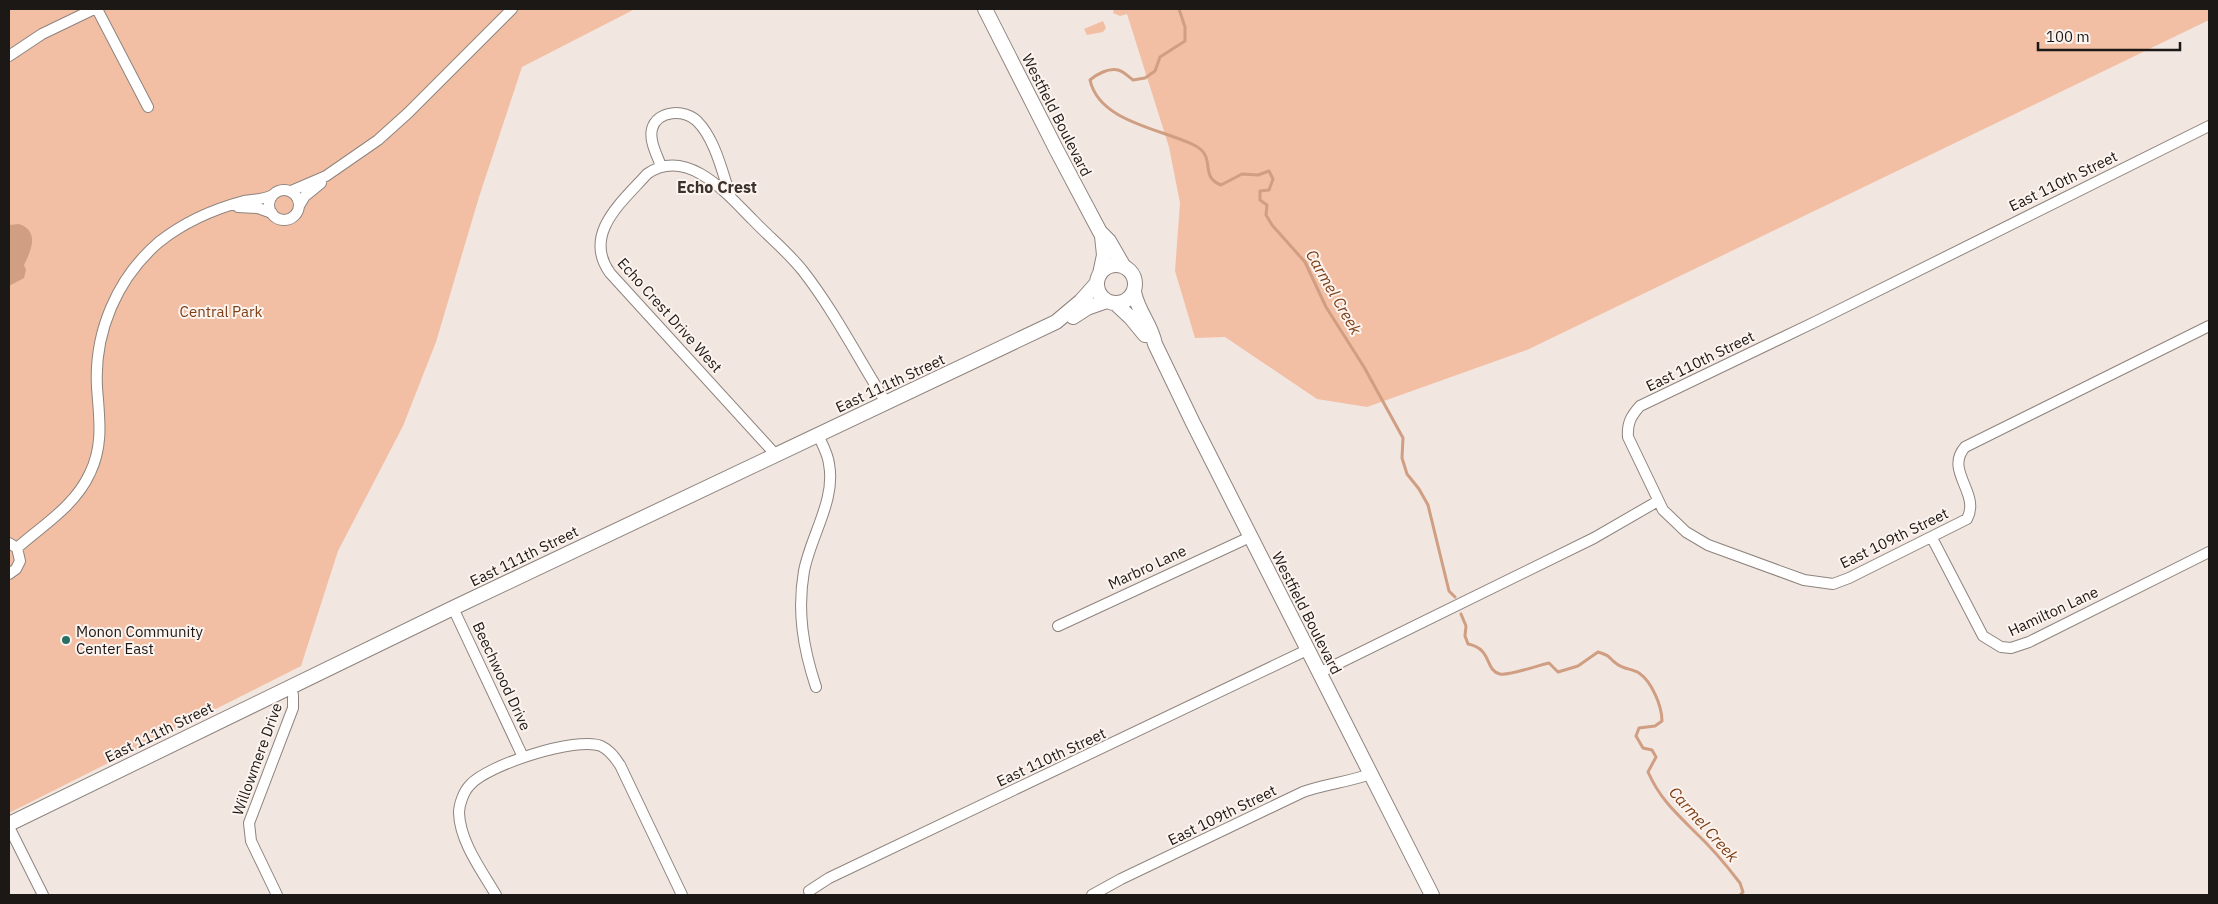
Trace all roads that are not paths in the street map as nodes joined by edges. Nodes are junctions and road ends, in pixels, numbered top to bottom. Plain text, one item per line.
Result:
1 (95, 9) edge
2 (512, 9) edge
3 (985, 9) edge
4 (9, 56) edge
5 (148, 107) dead end
6 (2209, 126) edge
7 (660, 166) junction
8 (326, 176) junction
9 (291, 192) junction
10 (273, 194) junction
11 (731, 197) junction
12 (232, 206) junction
13 (299, 206) junction
14 (272, 213) junction
15 (1102, 236) junction
16 (1124, 267) junction
17 (1098, 279) junction
18 (1134, 292) junction
19 (1112, 302) junction
20 (1056, 322) junction
21 (2209, 326) edge
22 (1155, 344) junction
23 (887, 404) junction
24 (818, 435) junction
25 (776, 454) junction
26 (1658, 502) junction
27 (1250, 537) junction
28 (1932, 538) junction
29 (13, 546) edge
30 (2209, 552) edge
31 (9, 574) edge
32 (453, 608) junction
33 (1058, 626) dead end
34 (1307, 650) junction
35 (1319, 674) junction
36 (289, 687) junction
37 (816, 687) dead end
38 (523, 757) junction
39 (1370, 774) junction
40 (9, 826) edge
41 (809, 891) dead end
42 (43, 895) edge
43 (277, 895) edge
44 (496, 895) edge
45 (682, 895) edge
46 (1092, 895) edge
47 (1432, 895) edge

1 - 4 street
1 - 5 street
2 - 8 street
3 - 15 main road, Westfield Boulevard
6 - 26 street, East 110th Street
7 - 11 street
7 - 11 street
7 - 25 street, Echo Crest Drive West
8 - 9 street
8 - 13 street
9 - 10 street
9 - 13 street
10 - 12 street
10 - 14 street
11 - 23 street
12 - 14 street
12 - 29 street
13 - 14 street
15 - 16 main road, Westfield Boulevard
15 - 17 main road, Westfield Boulevard
16 - 17 main road
16 - 18 main road
17 - 19 main road
17 - 20 main road, East 111th Street
18 - 19 main road
18 - 22 main road, Westfield Boulevard
19 - 20 main road, East 111th Street
19 - 22 main road, Westfield Boulevard
20 - 23 main road, East 111th Street
21 - 28 street, East 109th Street
22 - 27 main road, Westfield Boulevard
23 - 24 main road, East 111th Street
24 - 25 main road, East 111th Street
24 - 37 street
25 - 32 main road, East 111th Street
26 - 28 street, East 109th Street
26 - 35 street
27 - 33 street, Marbro Lane
27 - 34 main road, Westfield Boulevard
28 - 30 street, Hamilton Lane
29 - 31 street
32 - 36 main road, East 111th Street
32 - 38 street, Beechwood Drive
34 - 35 main road, Westfield Boulevard
34 - 41 street, East 110th Street
35 - 39 main road, Westfield Boulevard
36 - 40 main road, East 111th Street
36 - 43 street, Willowmere Drive
38 - 44 street
38 - 45 street
39 - 46 street, East 109th Street
39 - 47 main road, Westfield Boulevard
40 - 42 street

